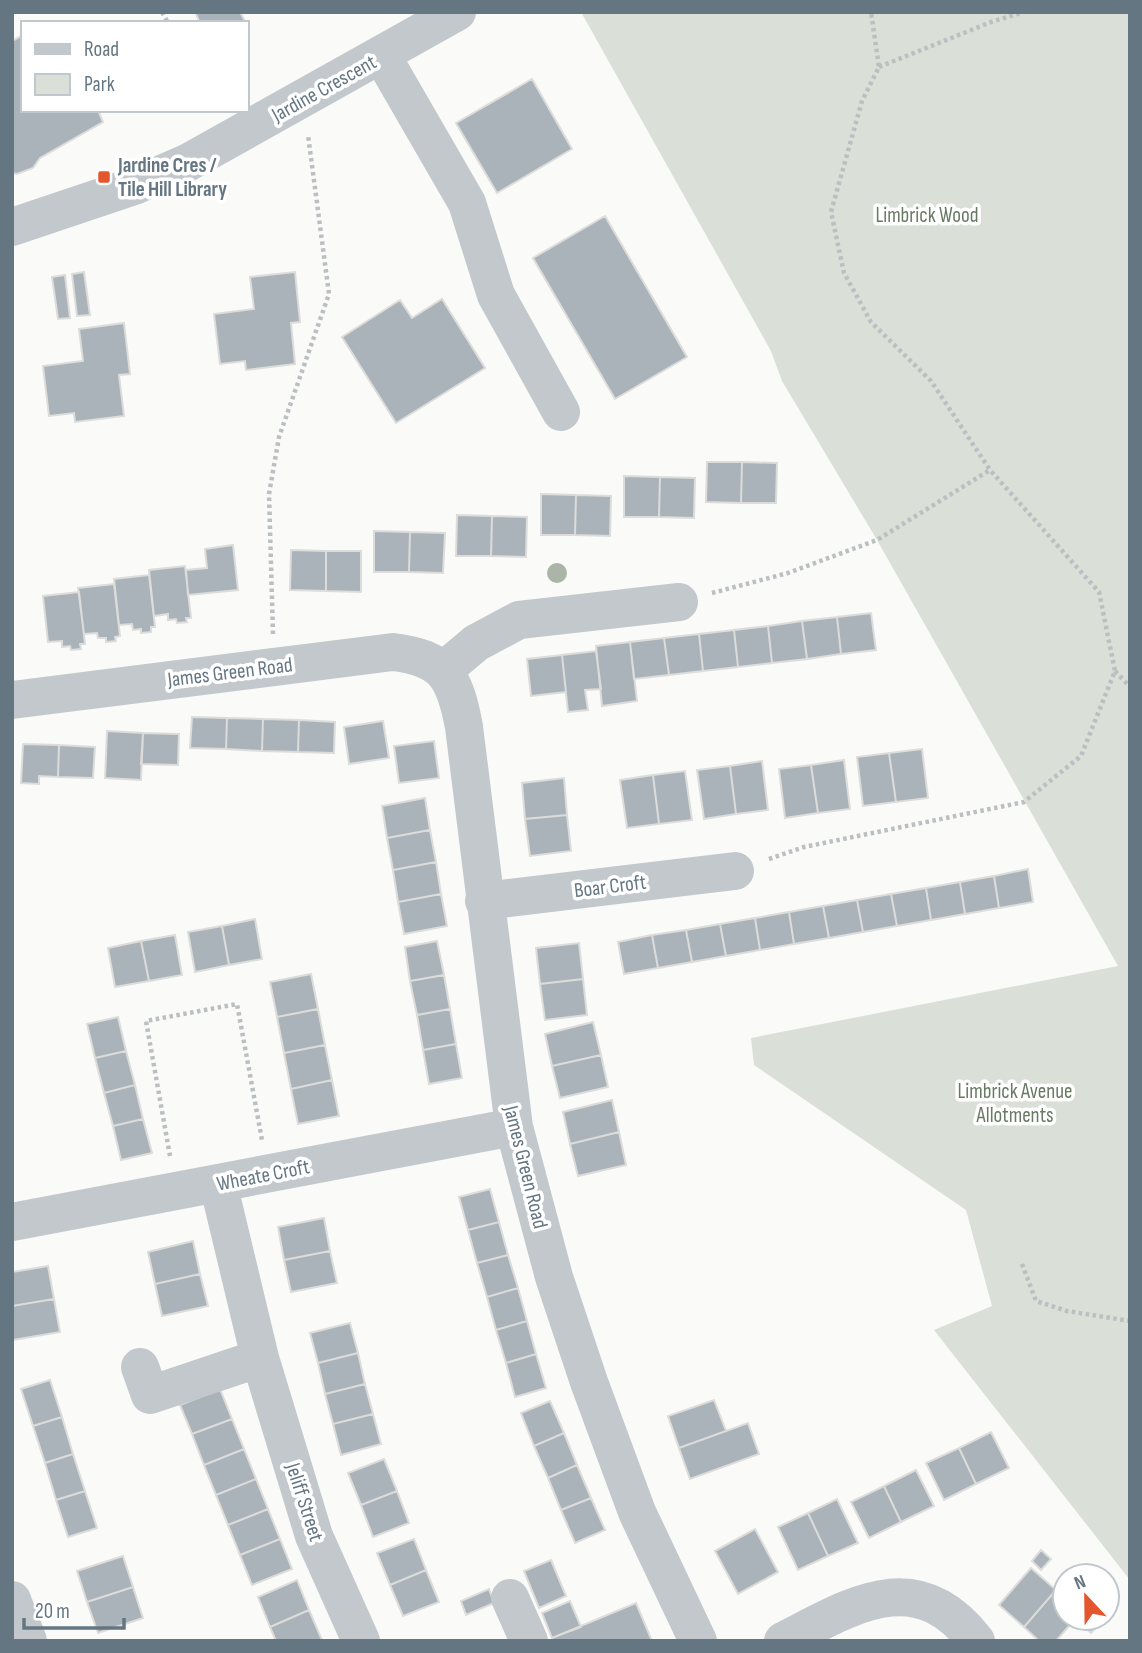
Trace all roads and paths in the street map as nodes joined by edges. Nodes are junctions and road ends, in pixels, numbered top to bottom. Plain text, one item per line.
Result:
1 (871, 12) edge
2 (1024, 12) edge
3 (443, 16) edge
4 (382, 55) junction
5 (879, 67) junction
6 (304, 98) junction
7 (12, 227) edge
8 (561, 412) dead end
9 (990, 470) junction
10 (679, 602) joint
11 (274, 666) junction
12 (444, 670) junction
13 (1115, 671) junction
14 (1130, 687) edge
15 (12, 700) edge
16 (735, 871) joint
17 (484, 901) junction
18 (514, 1127) junction
19 (268, 1174) junction
20 (218, 1183) junction
21 (177, 1191) junction
22 (12, 1222) edge
23 (1022, 1264) dead end
24 (1130, 1321) edge
25 (260, 1358) junction
26 (140, 1367) dead end
27 (510, 1598) dead end
28 (12, 1600) edge
29 (27, 1641) edge
30 (360, 1641) edge
31 (529, 1641) edge
32 (698, 1641) edge
33 (783, 1641) edge
34 (976, 1641) edge

1 - 5 path
2 - 5 path
3 - 4 street, Jardine Crescent
4 - 6 street, Jardine Crescent
4 - 8 street
5 - 9 path
6 - 7 street, Jardine Crescent
6 - 11 path
9 - 10 path
9 - 13 path
10 - 12 street
11 - 12 street, James Green Road
11 - 15 street, James Green Road
12 - 17 street, James Green Road
13 - 14 path
13 - 16 path
16 - 17 street, Boar Croft
17 - 18 street, James Green Road
18 - 19 street, Wheate Croft
18 - 32 street, James Green Road
19 - 20 street, Wheate Croft
19 - 21 path
20 - 21 street, Wheate Croft
20 - 25 street, Jeliff Street
21 - 22 street, Wheate Croft
23 - 24 path
25 - 26 street
25 - 30 street, Jeliff Street
27 - 31 street
28 - 29 street
33 - 34 street

